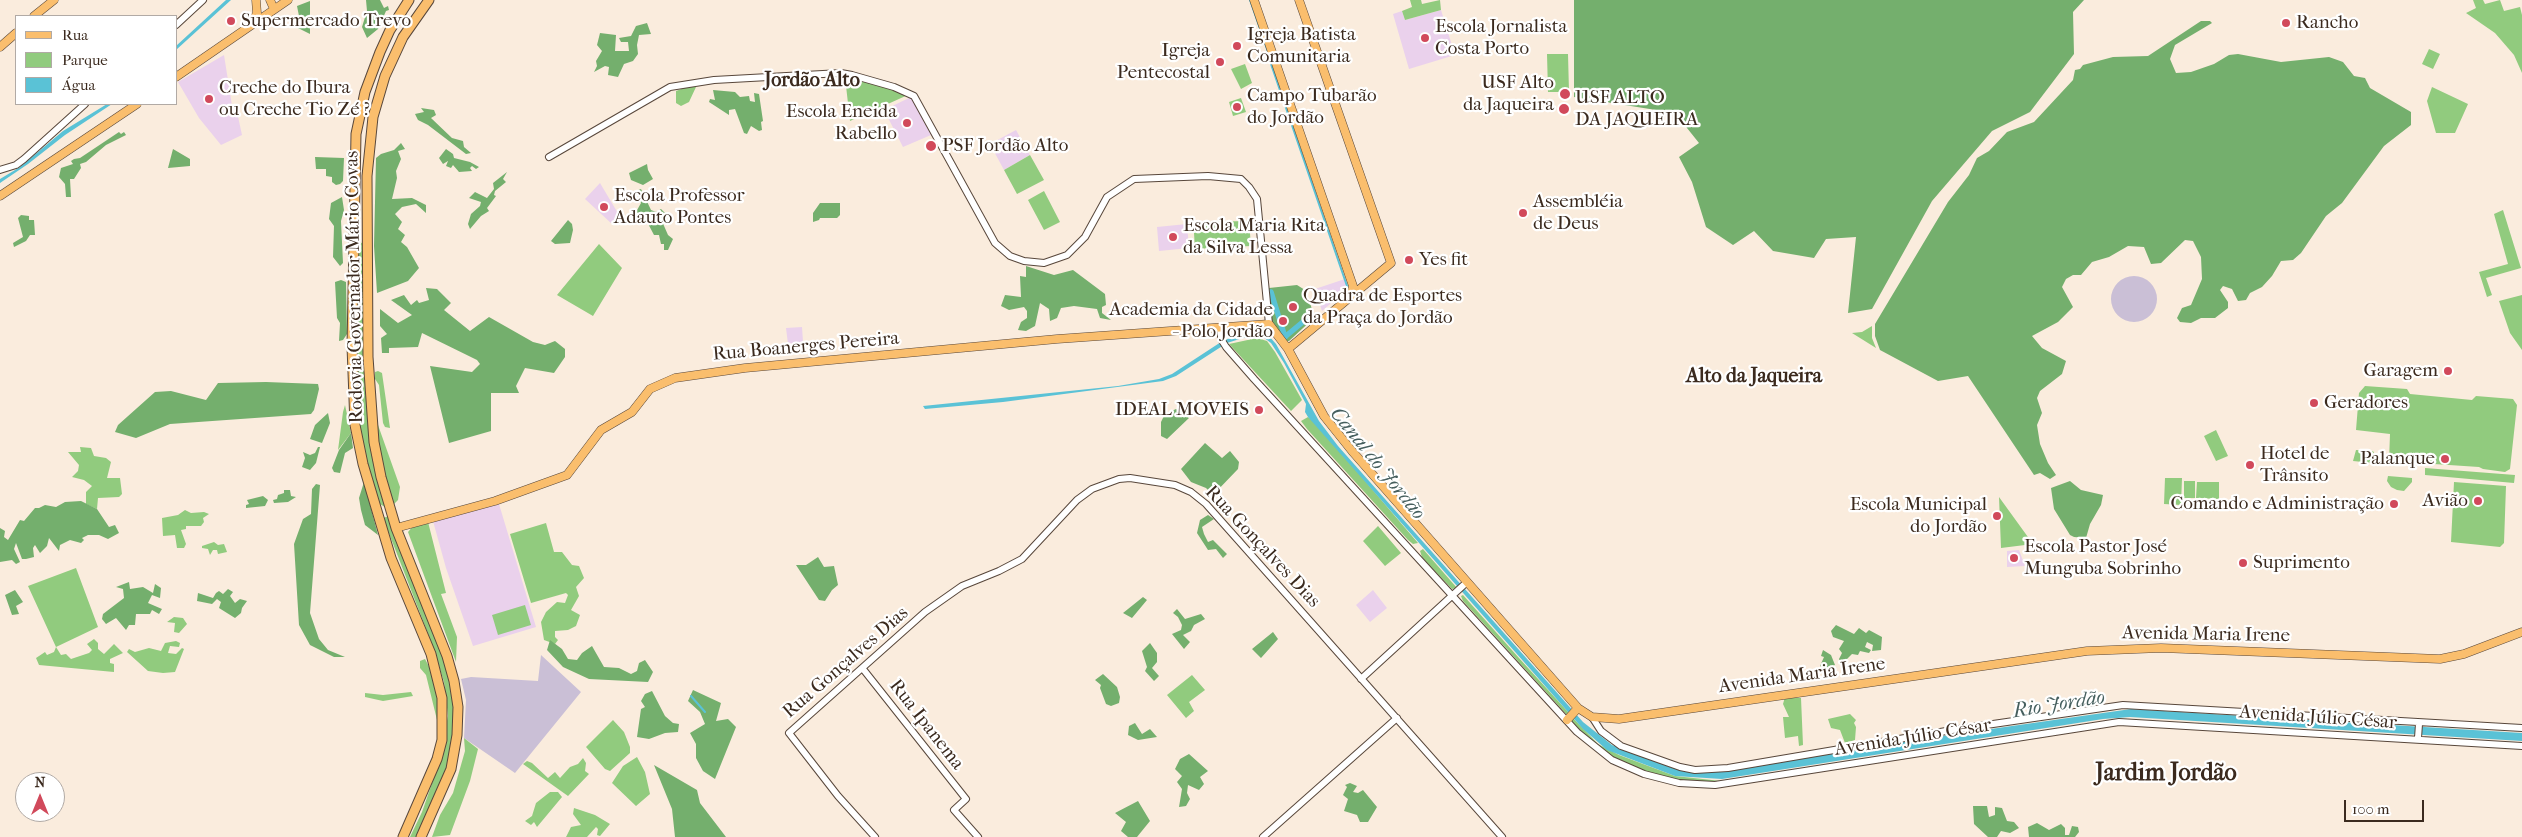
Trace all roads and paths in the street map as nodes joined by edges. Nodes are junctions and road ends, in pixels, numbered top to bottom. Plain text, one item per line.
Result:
1 (54, 0) edge
2 (203, 0) edge
3 (257, 0) edge
4 (270, 0) edge
5 (288, 0) edge
6 (402, 0) edge
7 (409, 0) edge
8 (429, 0) edge
9 (1254, 0) edge
10 (1299, 0) edge
11 (274, 9) junction
12 (267, 14) junction
13 (399, 14) junction
14 (35, 15) edge
15 (178, 23) edge
16 (250, 28) junction
17 (15, 33) edge
18 (0, 47) edge
19 (178, 76) edge
20 (84, 105) edge
21 (136, 105) edge
22 (549, 157) dead end
23 (0, 170) edge
24 (0, 196) edge
25 (1356, 288) junction
26 (1268, 324) junction
27 (1221, 328) junction
28 (1288, 349) junction
29 (396, 528) junction
30 (1466, 583) junction
31 (1453, 594) junction
32 (2522, 632) edge
33 (864, 669) junction
34 (1362, 679) junction
35 (1577, 709) junction
36 (1397, 718) junction
37 (1592, 718) junction
38 (1567, 720) junction
39 (2419, 724) dead end
40 (2522, 728) edge
41 (2418, 738) dead end
42 (2522, 746) edge
43 (403, 837) edge
44 (421, 837) edge
45 (875, 837) edge
46 (978, 837) edge
47 (1263, 837) edge
48 (1502, 837) edge

1 - 14 main road
2 - 15 street
3 - 12 main road
3 - 16 main road
4 - 11 main road
5 - 11 main road
6 - 13 main road
7 - 13 highway, Rodovia Governador Mário Covas
8 - 29 highway, Rodovia Governador Mário Covas
9 - 25 main road
10 - 25 main road
11 - 12 main road
12 - 16 main road
13 - 43 highway, Rodovia Governador Mário Covas
16 - 19 main road
17 - 18 main road
20 - 23 street
21 - 24 main road
22 - 26 street
25 - 28 main road
26 - 27 main road, Rua Boanerges Pereira
26 - 28 main road
27 - 29 main road, Rua Boanerges Pereira
27 - 31 street, Avenida Júlio César
28 - 30 main road
29 - 44 highway, Rodovia Governador Mário Covas
30 - 31 street
30 - 35 main road
31 - 34 street
31 - 38 street, Avenida Júlio César
32 - 37 main road, Avenida Maria Irene
33 - 34 street, Rua Gonçalves Dias
33 - 45 street, Rua Gonçalves Dias
33 - 46 street, Rua Ipanema
34 - 36 street, Rua Gonçalves Dias
35 - 37 main road
35 - 38 main road
36 - 47 street
36 - 48 street, Rua Gonçalves Dias
37 - 40 street, Avenida Júlio César
38 - 42 street, Avenida Júlio César
39 - 41 street

